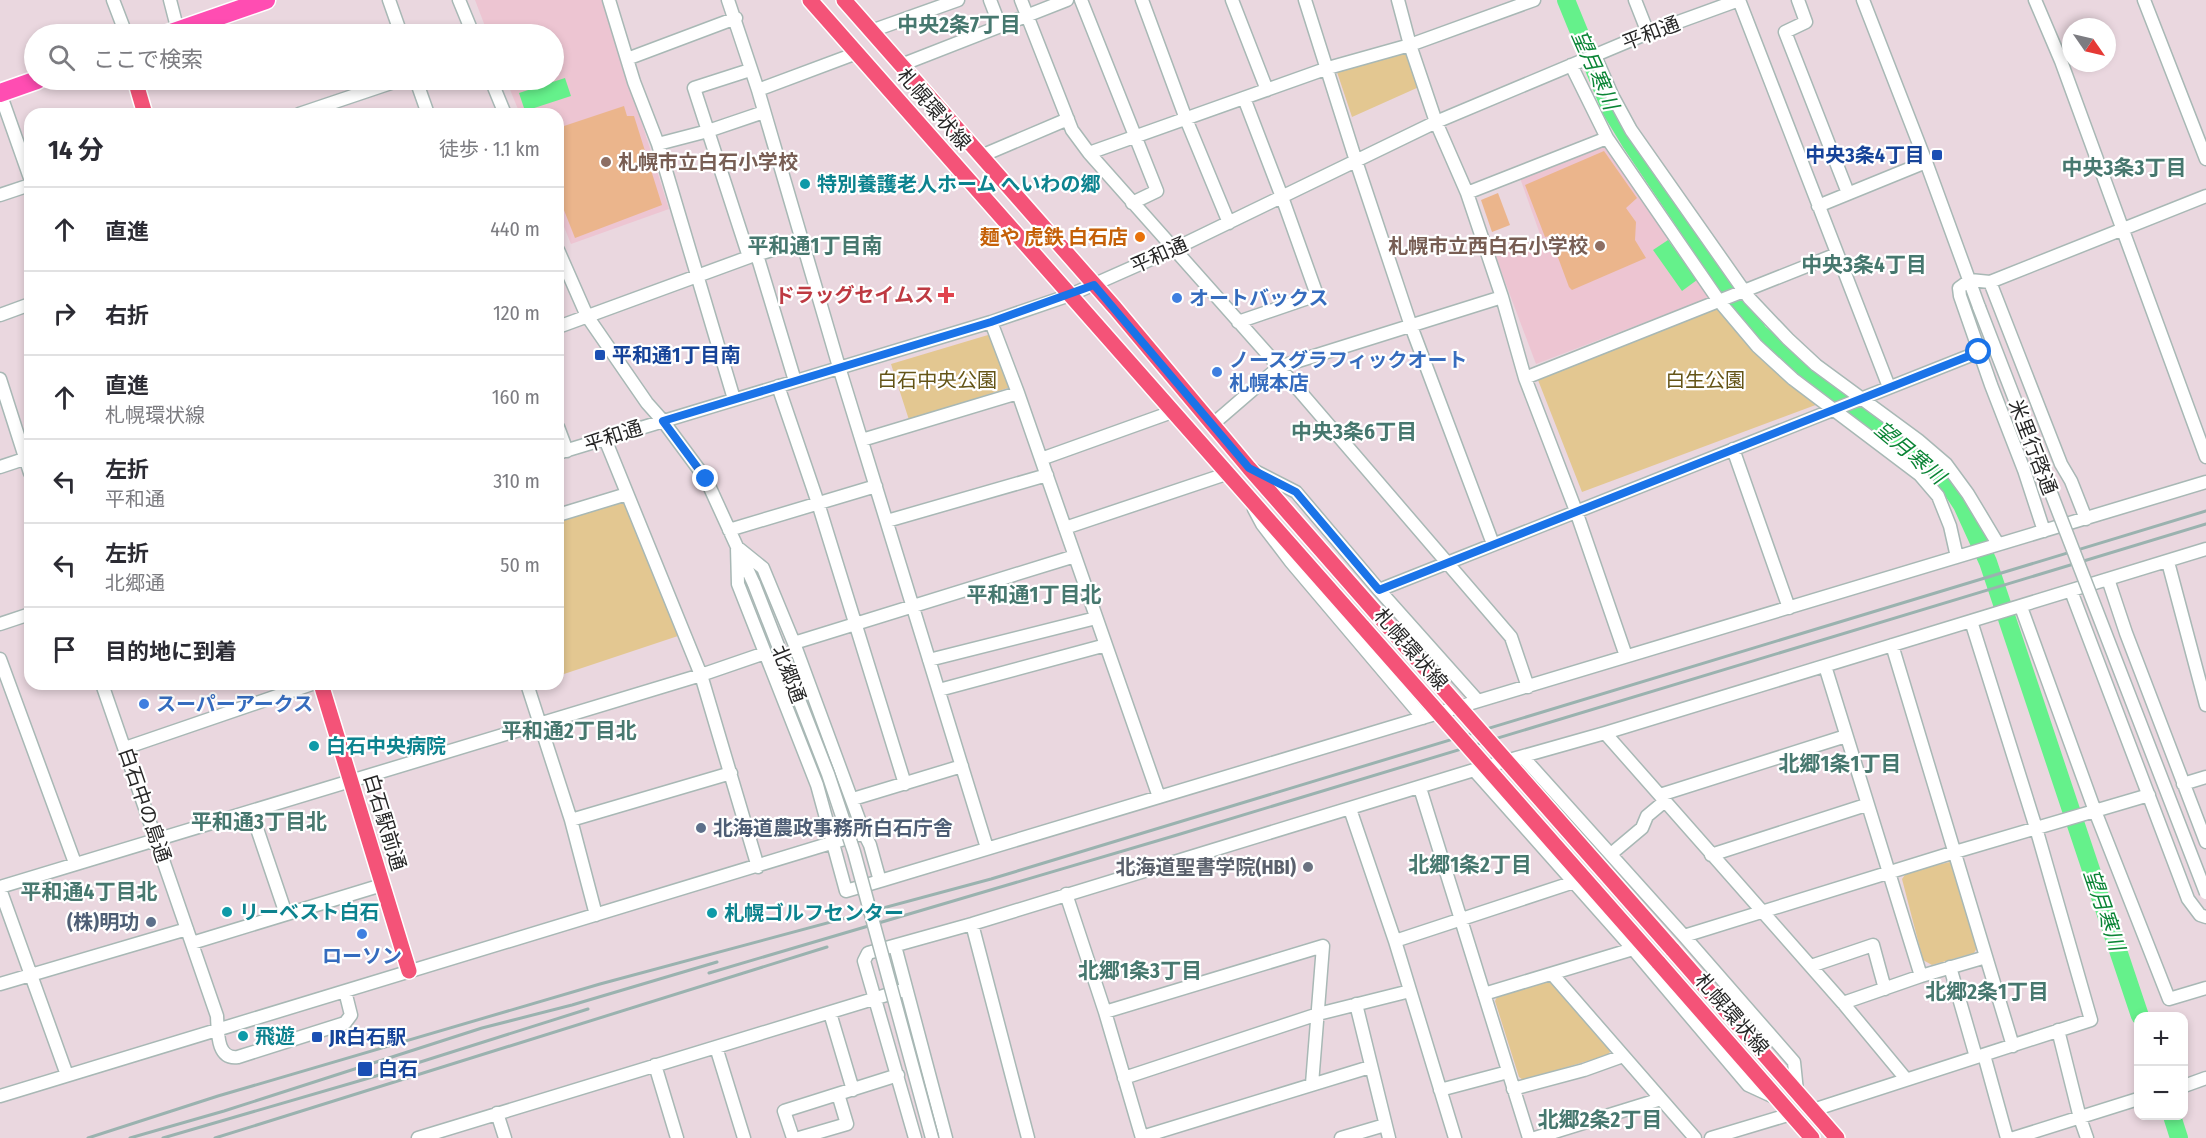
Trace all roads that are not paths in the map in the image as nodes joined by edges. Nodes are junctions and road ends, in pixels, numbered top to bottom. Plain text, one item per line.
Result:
1 (113, 0) edge
2 (170, 0) edge
3 (266, 0) edge
4 (389, 0) edge
5 (459, 0) edge
6 (609, 0) edge
7 (728, 0) edge
8 (810, 0) edge
9 (958, 0) edge
10 (990, 0) edge
11 (1021, 0) edge
12 (1067, 0) edge
13 (1081, 0) edge
14 (1142, 0) edge
15 (1232, 0) edge
16 (1305, 0) edge
17 (1398, 0) edge
18 (1534, 0) edge
19 (1635, 0) edge
20 (1739, 0) edge
21 (1798, 0) edge
22 (1863, 0) edge
23 (2035, 0) edge
24 (2144, 0) edge
25 (847, 1) edge
26 (1027, 16) junction
27 (736, 18) junction
28 (122, 24) edge
29 (172, 24) edge
30 (198, 24) edge
31 (397, 24) edge
32 (469, 24) edge
33 (1000, 26) junction
34 (871, 31) junction
35 (1648, 33) junction
36 (1410, 45) junction
37 (857, 53) junction
38 (1593, 56) junction
39 (627, 59) junction
40 (1573, 64) junction
41 (901, 65) junction
42 (1328, 68) junction
43 (750, 70) junction
44 (24, 85) edge
45 (138, 90) edge
46 (371, 90) edge
47 (420, 90) edge
48 (495, 90) edge
49 (758, 90) junction
50 (1267, 90) junction
51 (0, 93) edge
52 (1244, 98) junction
53 (143, 108) edge
54 (319, 108) edge
55 (426, 108) edge
56 (503, 108) edge
57 (764, 112) junction
58 (1068, 119) junction
59 (1186, 119) junction
60 (1436, 122) junction
61 (708, 131) junction
62 (1134, 137) junction
63 (1607, 138) junction
64 (658, 144) junction
65 (1089, 153) junction
66 (981, 156) junction
67 (2206, 159) edge
68 (24, 161) edge
69 (1356, 161) junction
70 (1926, 162) junction
71 (24, 186) edge
72 (1467, 193) junction
73 (1848, 193) junction
74 (0, 195) edge
75 (2206, 196) edge
76 (1282, 197) junction
77 (1132, 203) junction
78 (1818, 206) junction
79 (1229, 222) junction
80 (2121, 230) junction
81 (802, 241) junction
82 (1174, 249) junction
83 (1837, 254) junction
84 (753, 256) junction
85 (564, 264) edge
86 (696, 277) junction
87 (1970, 280) junction
88 (1990, 282) junction
89 (1094, 285) junction
90 (1741, 292) junction
91 (1070, 295) junction
92 (1502, 297) junction
93 (1722, 300) junction
94 (24, 306) edge
95 (0, 315) edge
96 (586, 316) junction
97 (991, 322) junction
98 (1238, 322) junction
99 (564, 325) edge
100 (1412, 326) junction
101 (1979, 352) junction
102 (839, 367) junction
103 (1279, 367) junction
104 (1524, 378) junction
105 (0, 379) edge
106 (795, 381) junction
107 (778, 386) junction
108 (1889, 387) junction
109 (1018, 393) junction
110 (734, 399) junction
111 (1857, 399) junction
112 (1836, 408) junction
113 (1172, 412) junction
114 (663, 421) junction
115 (1213, 424) junction
116 (605, 439) junction
117 (862, 440) junction
118 (24, 447) edge
119 (1733, 449) junction
120 (564, 452) edge
121 (2206, 457) edge
122 (24, 459) edge
123 (1041, 459) junction
124 (0, 467) edge
125 (1249, 468) junction
126 (1228, 474) junction
127 (1047, 475) junction
128 (2206, 482) edge
129 (876, 486) junction
130 (1242, 488) junction
131 (627, 494) junction
132 (818, 503) junction
133 (1576, 512) junction
134 (564, 513) edge
135 (2086, 519) junction
136 (886, 521) junction
137 (1065, 528) junction
138 (729, 530) junction
139 (2044, 531) junction
140 (1493, 543) junction
141 (1993, 546) junction
142 (737, 547) junction
143 (2206, 549) edge
144 (1075, 556) junction
145 (1960, 556) junction
146 (1447, 561) junction
147 (2168, 562) junction
148 (2108, 579) junction
149 (1379, 590) junction
150 (2071, 591) junction
151 (913, 606) junction
152 (2021, 607) junction
153 (1788, 608) junction
154 (24, 616) edge
155 (1096, 618) junction
156 (1971, 621) junction
157 (0, 624) edge
158 (855, 624) junction
159 (794, 643) junction
160 (1106, 645) junction
161 (1892, 645) junction
162 (765, 652) junction
163 (1626, 656) junction
164 (0, 659) edge
165 (929, 660) junction
166 (1824, 666) junction
167 (701, 675) junction
168 (1528, 687) junction
169 (104, 690) edge
170 (294, 690) edge
171 (323, 690) edge
172 (530, 690) edge
173 (939, 690) junction
174 (1478, 701) junction
175 (2206, 705) edge
176 (1423, 718) junction
177 (539, 724) junction
178 (1605, 733) junction
179 (1846, 736) junction
180 (125, 748) junction
181 (1523, 757) junction
182 (962, 766) junction
183 (1474, 770) junction
184 (731, 773) junction
185 (2206, 777) edge
186 (351, 781) junction
187 (905, 784) junction
188 (2183, 784) junction
189 (1420, 788) junction
190 (2149, 795) junction
191 (1158, 797) junction
192 (1663, 798) junction
193 (853, 799) junction
194 (1866, 805) junction
195 (1350, 809) junction
196 (250, 811) junction
197 (2095, 811) junction
198 (571, 820) junction
199 (2042, 826) junction
200 (864, 834) junction
201 (158, 840) junction
202 (2206, 842) edge
203 (833, 843) junction
204 (987, 849) junction
205 (1955, 852) junction
206 (1611, 854) junction
207 (1711, 855) junction
208 (75, 862) junction
209 (758, 867) junction
210 (1887, 872) junction
211 (880, 881) junction
212 (1574, 882) junction
213 (382, 885) junction
214 (0, 888) edge
215 (2206, 893) edge
216 (1066, 894) junction
217 (1762, 912) junction
218 (286, 914) junction
219 (596, 915) junction
220 (2206, 917) edge
221 (1460, 919) junction
222 (972, 924) junction
223 (187, 929) junction
224 (1684, 936) junction
225 (1395, 941) junction
226 (192, 943) junction
227 (895, 946) junction
228 (1633, 949) junction
229 (1986, 957) junction
230 (1811, 966) junction
231 (1950, 967) junction
232 (409, 971) junction
233 (1553, 975) junction
234 (30, 976) junction
235 (1921, 976) junction
236 (0, 984) edge
237 (2206, 988) edge
238 (906, 989) junction
239 (1885, 989) junction
240 (345, 991) junction
241 (1410, 991) junction
242 (1484, 994) junction
243 (875, 999) junction
244 (1843, 1003) junction
245 (1356, 1004) junction
246 (830, 1012) junction
247 (1105, 1012) junction
248 (1318, 1014) junction
249 (218, 1029) junction
250 (2058, 1030) junction
251 (2013, 1046) junction
252 (716, 1047) junction
253 (1623, 1056) junction
254 (1980, 1056) junction
255 (655, 1065) junction
256 (1370, 1067) junction
257 (1508, 1072) junction
258 (67, 1075) junction
259 (898, 1075) junction
260 (1124, 1078) junction
261 (2206, 1078) edge
262 (1906, 1079) junction
263 (1312, 1084) junction
264 (2188, 1085) edge
265 (1513, 1089) junction
266 (854, 1090) junction
267 (1440, 1090) junction
268 (1797, 1091) junction
269 (838, 1094) junction
270 (0, 1096) edge
271 (1778, 1098) junction
272 (1661, 1099) junction
273 (2134, 1101) edge
274 (1813, 1110) junction
275 (497, 1113) junction
276 (1791, 1114) junction
277 (2080, 1118) junction
278 (1385, 1125) junction
279 (418, 1138) edge
280 (505, 1138) edge
281 (677, 1138) edge
282 (744, 1138) edge
283 (792, 1138) edge
284 (800, 1138) edge
285 (915, 1138) edge
286 (932, 1138) edge
287 (946, 1138) edge
288 (1028, 1138) edge
289 (1142, 1138) edge
290 (1341, 1138) edge
291 (1389, 1138) edge
292 (1455, 1138) edge
293 (1529, 1138) edge
294 (1535, 1138) edge
295 (1695, 1138) edge
296 (1711, 1138) edge
297 (1812, 1138) edge
298 (1837, 1138) edge
299 (2007, 1138) edge
300 (2014, 1138) edge
301 (2087, 1138) edge

1 - 28 street
2 - 29 street
3 - 30 highway
4 - 31 street
5 - 32 street
6 - 39 street
7 - 27 street
8 - 37 main road, 札幌環状線
9 - 34 street
10 - 33 street
11 - 26 street
12 - 26 street
13 - 62 street
14 - 59 street
15 - 50 street
16 - 42 street
17 - 36 street
18 - 36 street
19 - 35 street
20 - 35 street, 平和通
20 - 78 street
21 - 73 street
22 - 70 street, 米里行啓通
23 - 80 street
24 - 67 street
25 - 34 main road, 札幌環状線
26 - 33 street
26 - 58 street
27 - 39 street
27 - 43 street
33 - 41 street
34 - 41 main road, 札幌環状線
35 - 38 street, 平和通
36 - 42 street
36 - 60 street
37 - 49 street
37 - 91 main road, 札幌環状線
38 - 40 street, 平和通
38 - 90 street
39 - 64 street
40 - 60 street, 平和通
40 - 63 street
41 - 66 main road, 札幌環状線
42 - 50 street
42 - 69 street
43 - 49 street
43 - 61 street
44 - 51 highway
45 - 53 main road
46 - 54 street
47 - 55 street
48 - 56 street
49 - 57 street
50 - 52 street
51 - 68 street
52 - 59 street
52 - 76 street
57 - 61 street
57 - 81 street
58 - 65 street
58 - 66 street
59 - 62 street
59 - 79 street
60 - 69 street, 平和通
60 - 72 street
61 - 64 street
61 - 84 street
62 - 65 street
62 - 77 street
63 - 72 street
63 - 93 street
64 - 86 street
65 - 77 street
66 - 89 main road, 札幌環状線
69 - 76 street, 平和通
69 - 100 street
70 - 73 street
70 - 87 street, 米里行啓通
71 - 74 street
72 - 92 street
73 - 78 street
75 - 80 street
76 - 79 street, 平和通
76 - 98 street
77 - 82 street
78 - 83 street
79 - 82 street, 平和通
80 - 88 street
80 - 121 street
81 - 84 street
81 - 102 street
82 - 89 street, 平和通
82 - 98 street
83 - 90 street
83 - 108 street
84 - 86 street
84 - 106 street
85 - 96 street, 北郷通
86 - 96 street
86 - 110 street
87 - 88 street
87 - 101 street
87 - 215 street, 米里行啓通, bridge
88 - 135 street
89 - 91 street, 平和通
89 - 115 main road, 札幌環状線
90 - 93 street
90 - 111 street
91 - 97 street, 平和通
91 - 113 main road, 札幌環状線
92 - 100 street
92 - 104 street
93 - 104 street
93 - 112 street
94 - 95 street
96 - 99 street
96 - 114 street, 北郷通
97 - 102 street, 平和通
97 - 109 street
98 - 103 street
100 - 103 street
100 - 140 street
101 - 108 street
101 - 139 street
102 - 106 street, 平和通
102 - 117 street
103 - 115 street
103 - 146 street
104 - 133 street
105 - 118 street
106 - 107 street, 平和通
107 - 110 street, 平和通
107 - 132 street
108 - 111 street
109 - 117 street
109 - 123 street
110 - 114 street, 平和通
111 - 112 street
111 - 141 street
112 - 119 street
112 - 145 street
113 - 123 street
113 - 126 main road, 札幌環状線
114 - 116 street, 平和通
114 - 138 street, 北郷通
115 - 125 main road, 札幌環状線
116 - 120 street, 平和通
116 - 131 street
117 - 129 street
119 - 133 street
119 - 153 street
122 - 124 street
123 - 127 street
125 - 149 street
125 - 268 main road, 札幌環状線, bridge
126 - 130 main road, 札幌環状線
126 - 137 street
127 - 136 street
127 - 137 street
128 - 135 street
129 - 132 street
129 - 136 street
130 - 176 street
130 - 271 main road, 札幌環状線, bridge
131 - 134 street
131 - 167 street
132 - 138 street
132 - 158 street
133 - 140 street
133 - 163 street
135 - 139 street
136 - 151 street
137 - 144 street
138 - 142 street, 北郷通
139 - 141 street
140 - 146 street
141 - 145 street
142 - 159 street
142 - 162 street
142 - 286 street, 北郷通, bridge
143 - 147 street
144 - 151 street
144 - 155 street
145 - 153 street
146 - 149 street
146 - 168 street
147 - 148 street
147 - 175 street
148 - 150 street
148 - 188 street
149 - 174 street
150 - 152 street
150 - 190 street
151 - 158 street
151 - 165 street
152 - 156 street
152 - 197 street
153 - 163 street
154 - 157 street
155 - 160 street
155 - 165 street
156 - 161 street
156 - 199 street
158 - 159 street
158 - 187 street
159 - 193 street
160 - 173 street
160 - 191 street
161 - 166 street
161 - 205 street
162 - 167 street
162 - 203 street
163 - 168 street
164 - 208 street
165 - 173 street
166 - 178 street
166 - 179 street
167 - 177 street
167 - 184 street
168 - 174 street
169 - 180 street, 白石中の島通
170 - 180 street
171 - 186 main road, 白石駅前通
172 - 177 street
173 - 182 street
174 - 176 street
176 - 191 street
177 - 186 street
177 - 198 street
178 - 181 street
178 - 192 street
179 - 192 street
179 - 194 street
180 - 201 street, 白石中の島通
181 - 183 street
181 - 206 street
182 - 187 street
182 - 204 street
183 - 189 street
183 - 212 street
184 - 198 street
184 - 209 street
185 - 188 street
186 - 196 street
186 - 213 main road, 白石駅前通
187 - 193 street
188 - 202 street
189 - 195 street
189 - 221 street
190 - 197 street
190 - 220 street
191 - 204 street
192 - 206 street
192 - 207 street
193 - 200 street
194 - 207 street
194 - 210 street
195 - 216 street
195 - 225 street
196 - 201 street
196 - 218 street
197 - 199 street
197 - 237 street
198 - 219 street
199 - 205 street
199 - 250 street
200 - 203 street
200 - 211 street
201 - 208 street
201 - 223 street, 白石中の島通
203 - 209 street
203 - 211 street
204 - 211 street
205 - 210 street
205 - 229 street
206 - 224 street
207 - 217 street
208 - 214 street
209 - 219 street
210 - 217 street
210 - 235 street
212 - 221 street
212 - 228 street
213 - 218 street
213 - 232 main road, 白石駅前通
214 - 234 street
216 - 222 street
216 - 247 street
217 - 224 street
217 - 230 street
218 - 226 street
219 - 232 street
221 - 225 street
221 - 242 street
222 - 227 street
222 - 288 street
223 - 226 street, 白石中の島通
223 - 234 street
224 - 268 street
225 - 241 street
226 - 249 street, 白石中の島通
227 - 238 street
227 - 243 street
228 - 233 street
228 - 271 street
229 - 231 street
229 - 251 street
230 - 239 street
230 - 244 street
231 - 235 street
231 - 254 street
232 - 240 street
233 - 242 street
233 - 253 street
234 - 236 street
234 - 258 street
235 - 239 street
238 - 243 street
238 - 287 street
239 - 244 street
240 - 249 street
240 - 249 street, 白石中の島通
241 - 245 street
241 - 267 street
242 - 257 street
243 - 246 street
243 - 259 street
244 - 262 street
245 - 248 street
245 - 256 street
246 - 252 street
246 - 266 street
247 - 248 street
247 - 260 street
248 - 260 street
248 - 263 street
249 - 258 street
250 - 251 street
250 - 277 street
251 - 254 street
252 - 255 street
252 - 282 street
253 - 265 street
253 - 272 street
254 - 262 street
254 - 299 street
255 - 275 street
255 - 281 street
256 - 263 street
256 - 278 street
257 - 265 street
257 - 267 street
258 - 270 street
259 - 266 street
259 - 285 street
260 - 289 street
261 - 264 street
262 - 274 street
263 - 289 street
265 - 293 street
266 - 269 street
267 - 292 street
268 - 274 main road, 札幌環状線
269 - 283 street
269 - 284 street
271 - 276 main road, 札幌環状線
272 - 294 street
272 - 295 street
273 - 277 street
274 - 298 main road, 札幌環状線
275 - 279 street
275 - 280 street
276 - 296 street
276 - 297 main road, 札幌環状線
277 - 300 street
277 - 301 street
278 - 290 street
278 - 291 street

